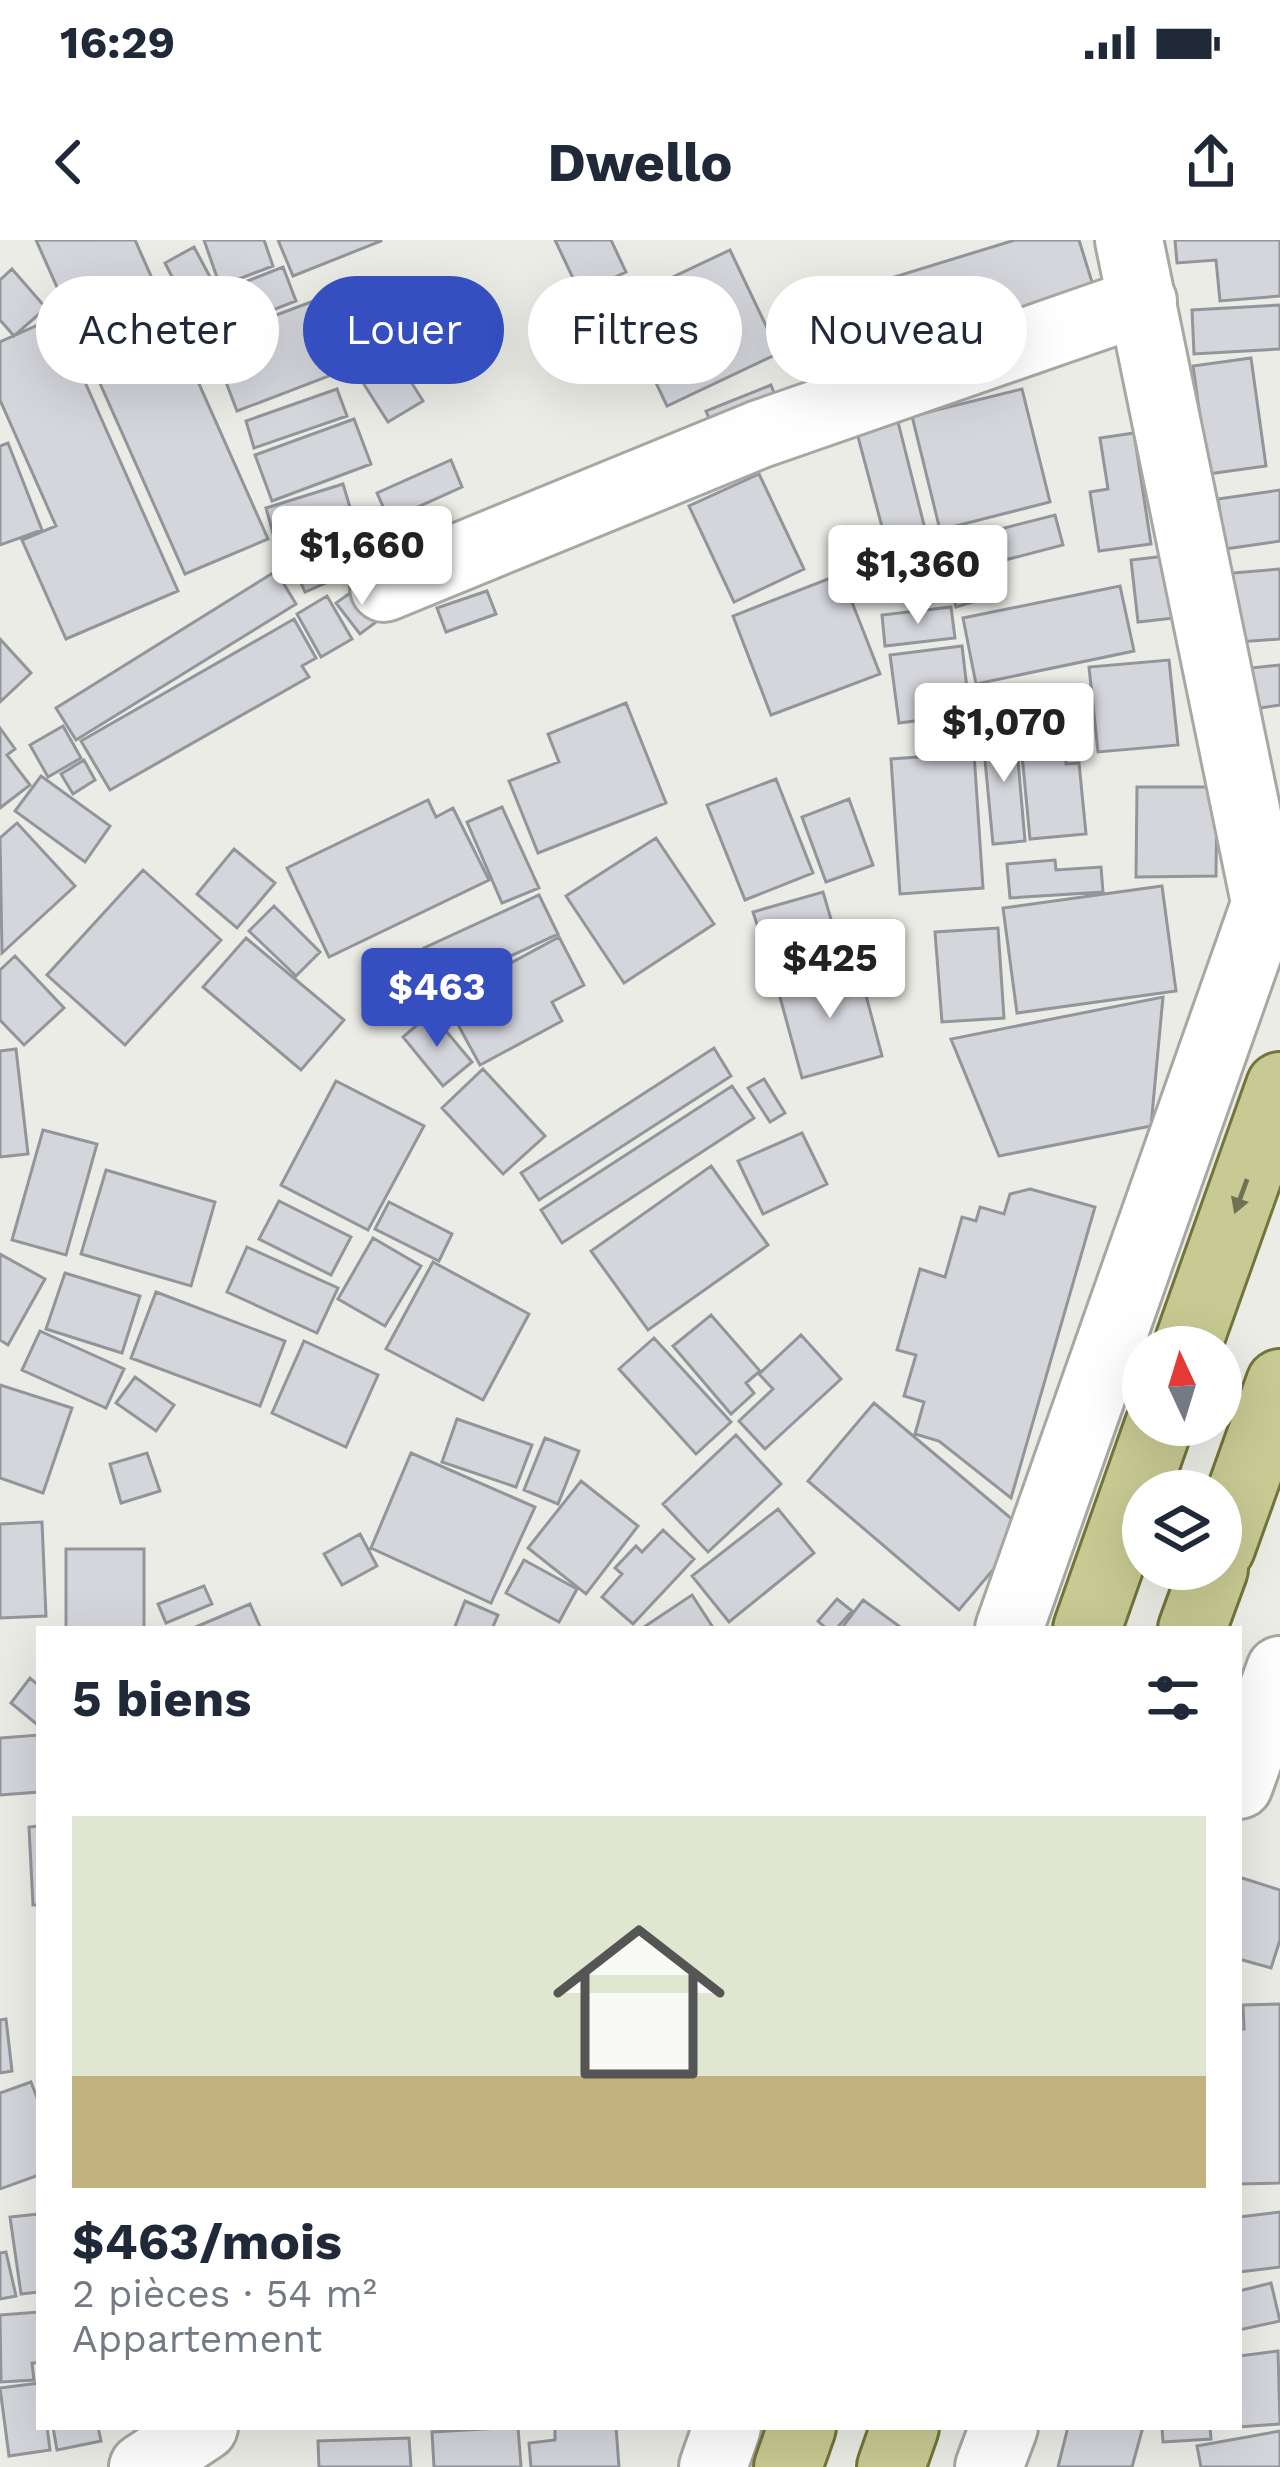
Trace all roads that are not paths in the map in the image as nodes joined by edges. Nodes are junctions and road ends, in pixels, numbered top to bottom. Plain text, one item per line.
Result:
1 (1136, 270) edge
2 (384, 588) dead end
3 (1273, 882) edge
4 (1280, 1086) edge
5 (1194, 1326) edge
6 (1280, 1383) edge
7 (1152, 1446) edge
8 (1242, 1489) edge
9 (1206, 1590) edge
10 (1010, 1626) edge
11 (1088, 1626) edge
12 (1193, 1626) edge
13 (1265, 1717) edge
14 (1242, 1777) edge
15 (199, 2430) edge
16 (726, 2430) edge
17 (801, 2430) edge
18 (904, 2430) edge
19 (1003, 2430) edge
20 (143, 2467) edge
21 (713, 2467) edge
22 (788, 2467) edge
23 (891, 2467) edge
24 (989, 2467) edge

1 - 2 street
1 - 3 street
3 - 10 street
4 -> 5 main road
6 - 8 main road
7 - 11 main road
9 - 12 main road
13 - 14 street
15 - 20 street
16 - 21 street
17 - 22 main road
18 - 23 main road
19 - 24 street

